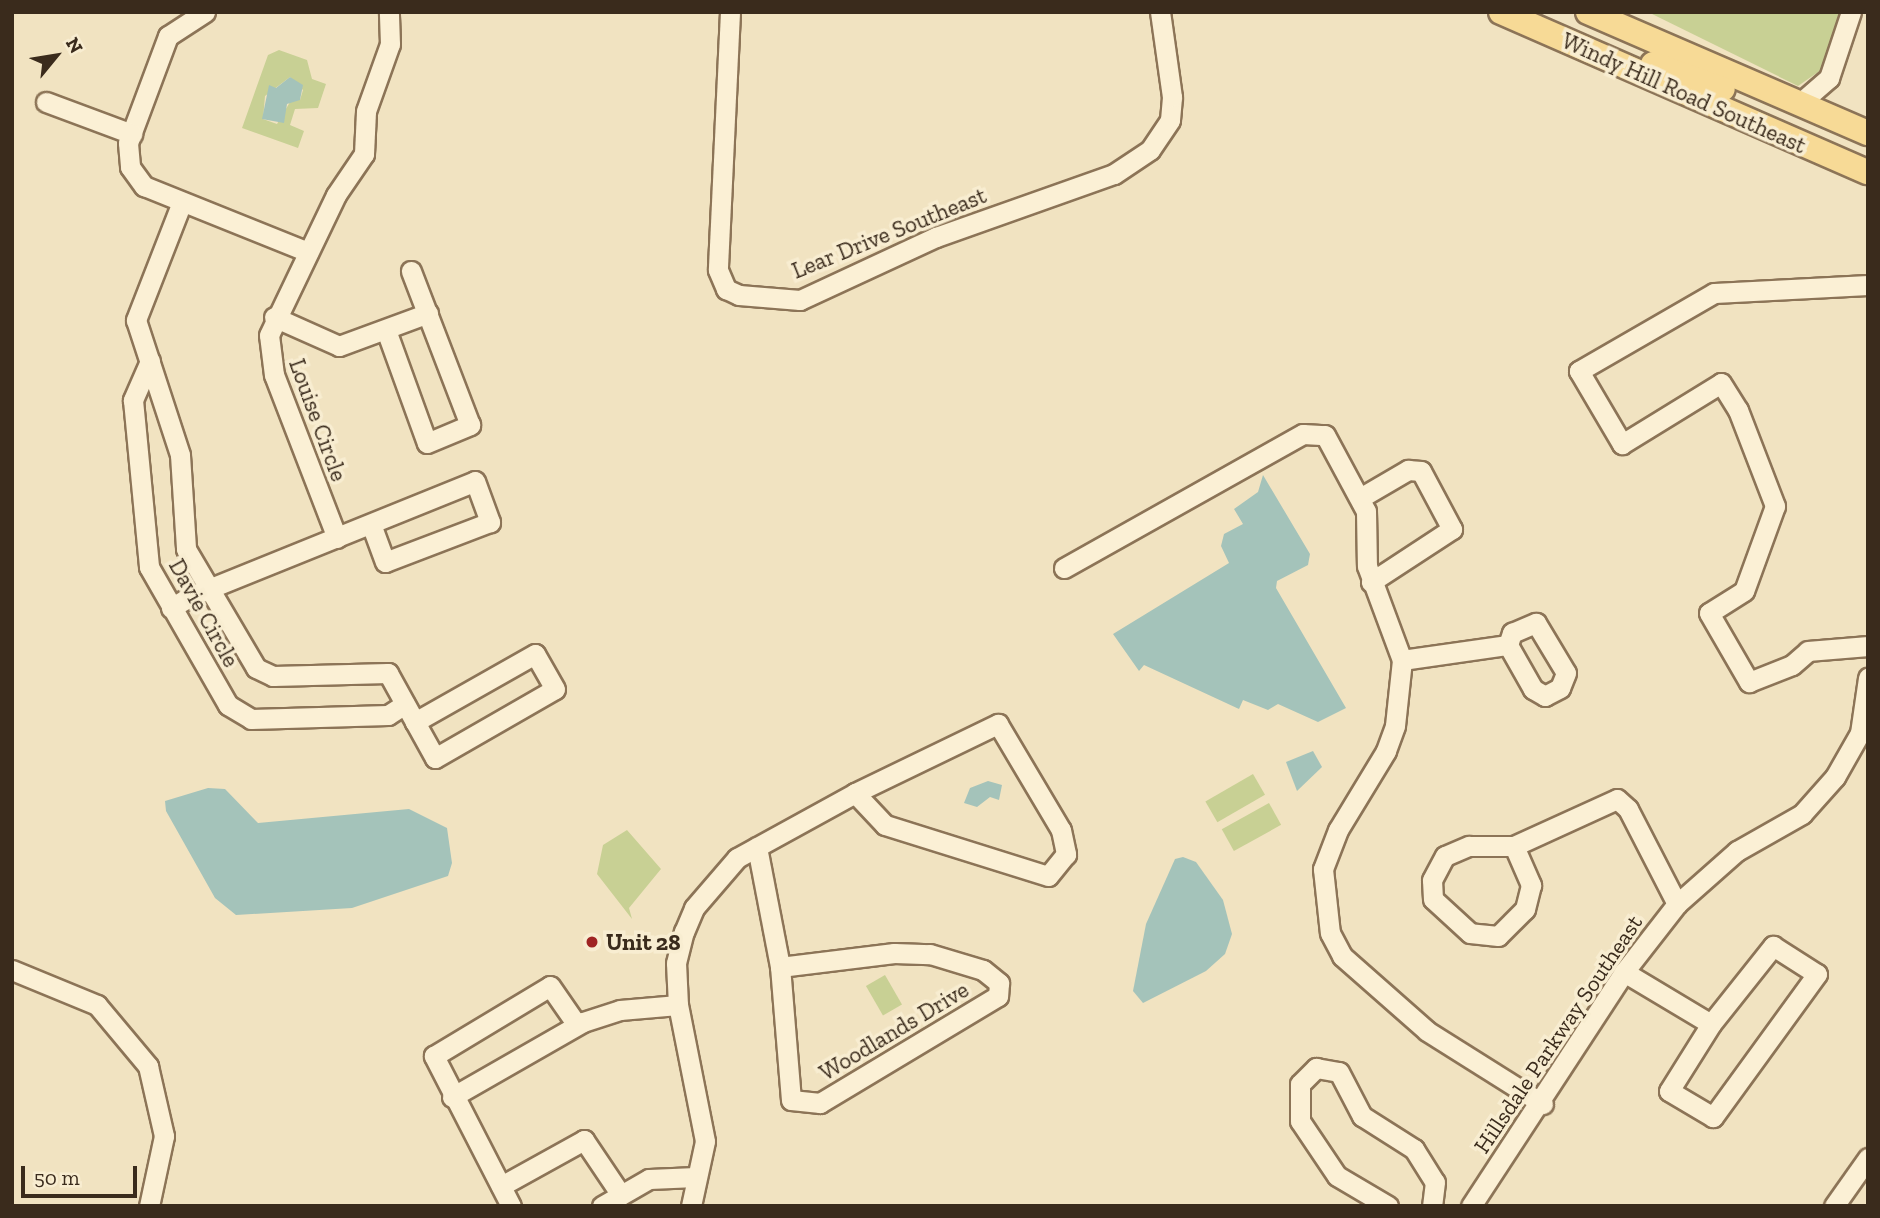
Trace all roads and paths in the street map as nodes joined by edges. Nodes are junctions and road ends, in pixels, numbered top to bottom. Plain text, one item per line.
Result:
1 (205, 12) edge
2 (389, 12) edge
3 (730, 12) edge
4 (1160, 12) edge
5 (1501, 12) edge
6 (1588, 12) edge
7 (1851, 12) edge
8 (1607, 58) junction
9 (46, 102) dead end
10 (1799, 104) junction
11 (1868, 132) edge
12 (132, 134) junction
13 (1868, 172) edge
14 (182, 202) junction
15 (308, 252) junction
16 (411, 271) dead end
17 (1868, 285) edge
18 (428, 313) junction
19 (274, 317) junction
20 (386, 330) junction
21 (150, 361) junction
22 (1360, 498) junction
23 (371, 524) junction
24 (337, 538) junction
25 (1064, 568) dead end
26 (1371, 582) junction
27 (210, 589) junction
28 (172, 608) junction
29 (1508, 645) dead end
30 (1868, 646) edge
31 (1402, 660) junction
32 (1868, 678) edge
33 (410, 713) junction
34 (855, 793) junction
35 (1514, 846) junction
36 (757, 847) junction
37 (1677, 904) junction
38 (780, 967) junction
39 (12, 970) edge
40 (1624, 972) junction
41 (678, 1005) junction
42 (1711, 1024) junction
43 (577, 1025) junction
44 (452, 1097) junction
45 (1543, 1104) junction
46 (1868, 1158) edge
47 (696, 1177) junction
48 (501, 1186) junction
49 (621, 1195) junction
50 (1435, 1205) edge
51 (149, 1206) edge
52 (512, 1206) edge
53 (602, 1206) edge
54 (691, 1206) edge
55 (1388, 1206) edge
56 (1471, 1206) edge
57 (1834, 1206) edge

1 - 12 street
2 - 15 street, Louise Circle
3 - 4 street, Lear Drive Southeast
5 - 8 main road, Windy Hill Road Southeast
6 - 10 main road, Windy Hill Road Southeast
7 - 10 street
8 - 10 main road
8 - 13 main road, Windy Hill Road Southeast
9 - 12 street
10 - 11 main road, Windy Hill Road Southeast
12 - 14 street
14 - 15 street
14 - 21 street, Davie Circle
15 - 19 street, Louise Circle
16 - 18 street
17 - 30 street
18 - 20 street
18 - 20 street
19 - 20 street
19 - 24 street, Louise Circle
21 - 27 street, Davie Circle
21 - 28 street, Davie Circle
22 - 25 street
22 - 26 street
22 - 26 street
23 - 23 street
23 - 24 street
24 - 27 street
26 - 31 street
27 - 28 street
27 - 33 street, Davie Circle
28 - 33 street, Davie Circle
29 - 31 street
31 - 45 street
32 - 37 street, Hillsdale Parkway Southeast
33 - 33 street, Davie Circle
34 - 34 street
34 - 36 street
35 - 35 street
35 - 37 street
36 - 38 street, Woodlands Drive
36 - 41 street
37 - 40 street, Hillsdale Parkway Southeast
38 - 38 street, Woodlands Drive
39 - 51 street
40 - 42 street
40 - 45 street, Hillsdale Parkway Southeast
41 - 43 street
41 - 47 street
42 - 42 street
43 - 44 street
43 - 44 street
44 - 48 street
45 - 56 street, Hillsdale Parkway Southeast
46 - 57 street
47 - 49 street
47 - 54 street
48 - 49 street
48 - 52 street
49 - 53 street
50 - 55 street

